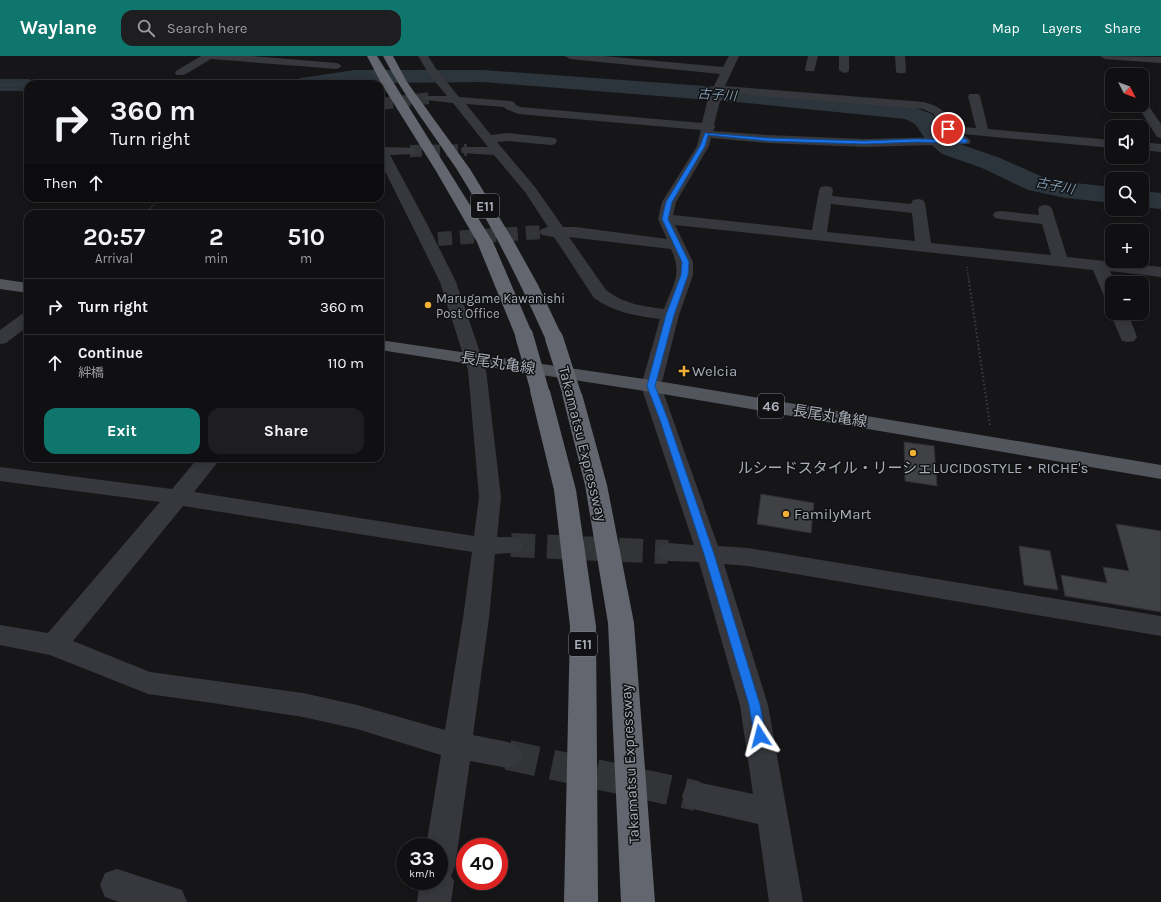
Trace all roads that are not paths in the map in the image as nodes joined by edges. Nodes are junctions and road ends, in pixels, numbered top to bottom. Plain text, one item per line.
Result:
1 (208, 56) edge
2 (213, 56) edge
3 (372, 56) edge
4 (388, 56) edge
5 (423, 56) edge
6 (570, 56) edge
7 (734, 56) edge
8 (813, 56) edge
9 (844, 56) edge
10 (900, 56) edge
11 (1105, 56) edge
12 (1112, 56) edge
13 (1161, 60) edge
14 (337, 66) edge
15 (1119, 68) edge
16 (810, 69) dead end
17 (844, 70) dead end
18 (727, 71) junction
19 (902, 71) dead end
20 (180, 73) dead end
21 (717, 92) junction
22 (974, 96) dead end
23 (430, 98) tunnel mouth
24 (456, 99) junction
25 (1147, 112) edge
26 (948, 129) junction
27 (707, 130) junction
28 (983, 133) junction
29 (1161, 134) edge
30 (488, 139) junction
31 (551, 141) dead end
32 (1105, 143) edge
33 (1149, 147) edge
34 (1161, 148) edge
35 (384, 150) edge
36 (467, 150) tunnel mouth
37 (410, 151) tunnel mouth
38 (498, 151) junction
39 (384, 155) edge
40 (1000, 215) dead end
41 (665, 219) junction
42 (542, 232) tunnel mouth
43 (558, 232) junction
44 (819, 236) junction
45 (677, 245) junction
46 (924, 247) junction
47 (1061, 262) junction
48 (1100, 266) junction
49 (1161, 272) edge
50 (1105, 278) edge
51 (0, 284) edge
52 (24, 287) edge
53 (670, 315) junction
54 (1122, 320) edge
55 (24, 321) edge
56 (1128, 337) dead end
57 (0, 339) edge
58 (384, 346) edge
59 (473, 359) junction
60 (651, 386) junction
61 (207, 462) edge
62 (1161, 472) edge
63 (4, 478) edge
64 (177, 497) junction
65 (511, 545) tunnel mouth
66 (485, 546) junction
67 (668, 552) tunnel mouth
68 (709, 554) junction
69 (1161, 626) edge
70 (0, 635) edge
71 (54, 645) junction
72 (456, 746) junction
73 (508, 755) tunnel mouth
74 (696, 796) tunnel mouth
75 (772, 813) junction
76 (443, 838) edge
77 (117, 885) dead end
78 (436, 890) edge
79 (158, 900) edge
80 (434, 902) edge
81 (580, 902) edge
82 (638, 902) edge
83 (786, 902) edge

1 - 20 street
2 - 14 street
3 - 81 highway, Takamatsu Expressway / E11, bridge
4 - 82 highway, Takamatsu Expressway / E11, bridge
5 - 24 street
6 - 18 street
7 - 18 street
8 - 16 street
9 - 17 street
10 - 19 street
11 - 12 street
12 - 13 street
12 - 15 street
18 - 21 street
21 - 26 street
21 - 27 street
22 - 28 street
23 - 24 street
24 - 27 street
24 - 30 street
25 - 29 street
26 - 27 street
26 - 28 street
27 - 41 street
28 - 32 street
30 - 31 street
30 - 38 street
33 - 34 street
35 - 37 street
36 - 38 street
38 - 43 street
39 - 59 street
40 - 47 street
41 - 44 street
41 - 45 street
42 - 43 street
43 - 45 street
43 - 53 street
44 - 46 street
44 - 46 street
45 - 53 street
46 - 47 street
47 - 48 street
48 - 49 street
48 - 50 street
51 - 52 main road
53 - 60 street
54 - 56 street
55 - 57 street
58 - 59 main road, 長尾丸亀線 / 46
59 - 60 main road, 長尾丸亀線 / 46
59 - 66 street
60 - 62 main road, 長尾丸亀線 / 46
60 - 68 street
61 - 64 street
63 - 64 street
64 - 66 street
64 - 71 street
65 - 66 street
66 - 72 street
67 - 68 street
68 - 69 street
68 - 75 street
70 - 71 street
71 - 72 street
72 - 73 street
72 - 76 street
74 - 75 street
75 - 83 street
77 - 79 street
78 - 80 street

